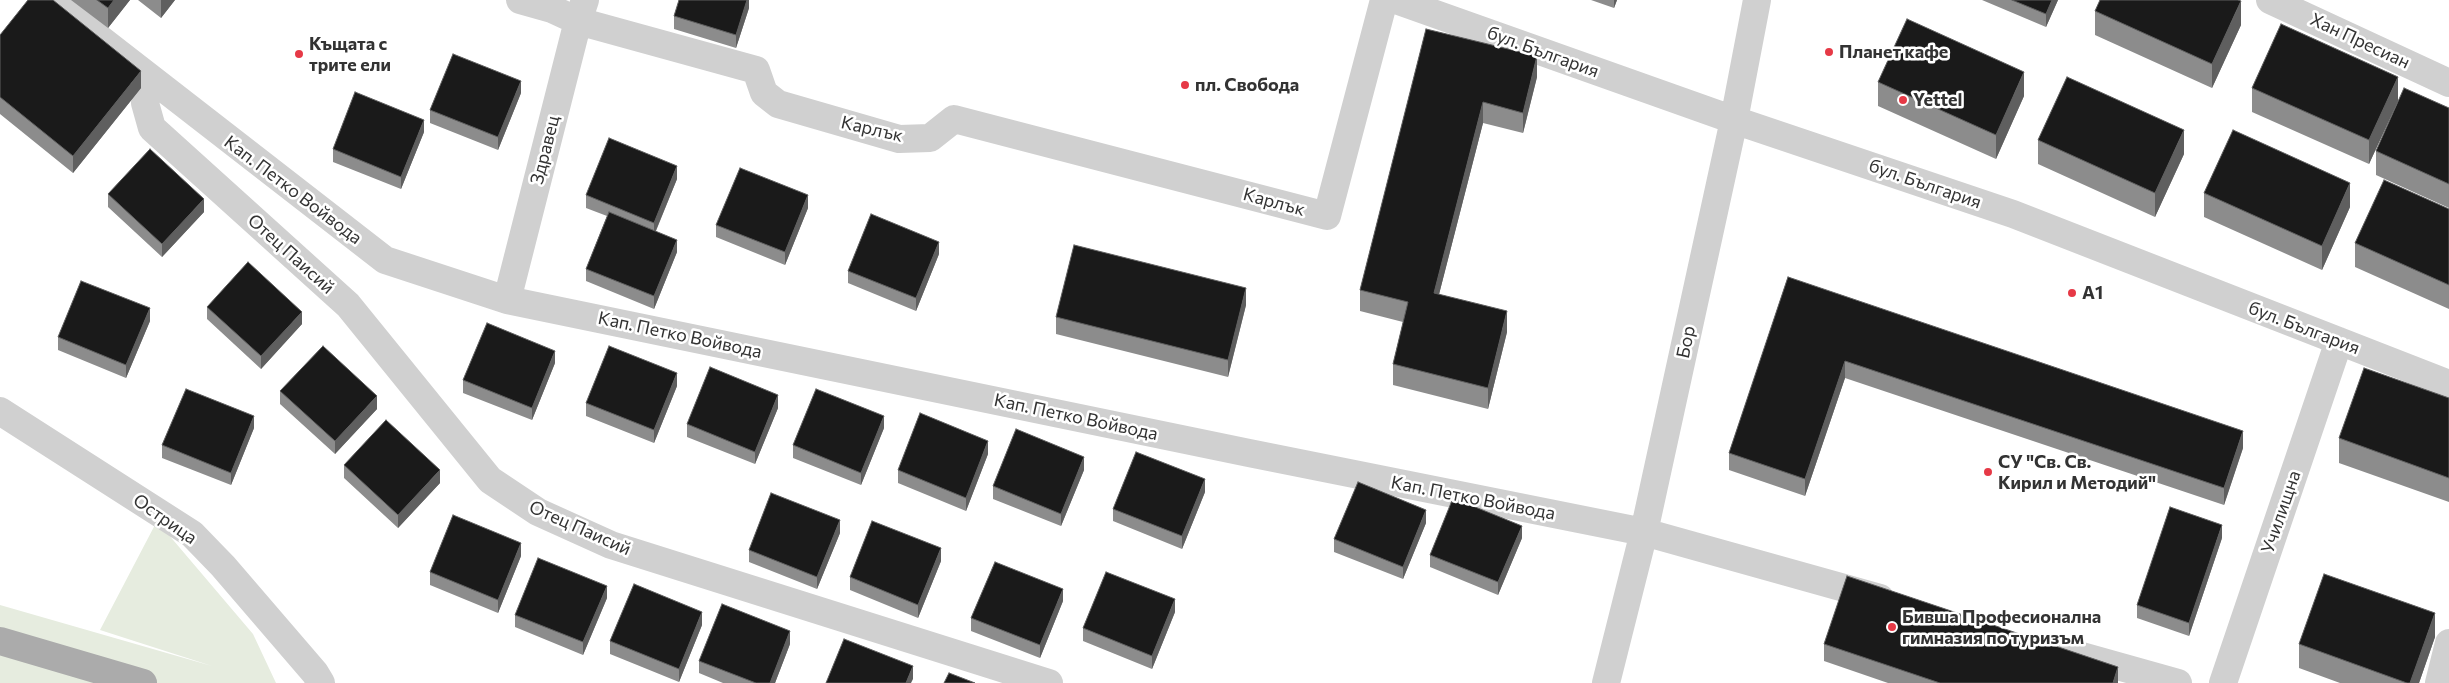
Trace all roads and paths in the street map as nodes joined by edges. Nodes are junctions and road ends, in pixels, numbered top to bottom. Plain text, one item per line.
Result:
1 (50, 0) edge
2 (520, 0) edge
3 (1384, 0) edge
4 (1396, 0) edge
5 (1757, 0) edge
6 (2270, 0) edge
7 (581, 11) edge
8 (150, 78) junction
9 (2449, 83) edge
10 (1734, 120) junction
11 (507, 300) junction
12 (2339, 341) junction
13 (2449, 384) edge
14 (0, 411) edge
15 (1644, 532) junction
16 (1903, 605) edge
17 (0, 641) edge
18 (2449, 643) edge
19 (2045, 645) edge
20 (143, 683) edge
21 (321, 683) edge
22 (1049, 683) edge
23 (1606, 683) edge
24 (2178, 683) edge
25 (2223, 683) edge
26 (2439, 683) edge

1 - 8 street, Кап. Петко Войвода
2 - 7 street, Карлък
3 - 7 street, Карлък
4 - 10 street, бул. България
5 - 10 street, Бор
6 - 9 street, Хан Пресиан
7 - 11 street, Здравец
8 - 11 street, Кап. Петко Войвода
8 - 22 street, Отец Паисий
10 - 12 street, бул. България
10 - 15 street, Бор
11 - 15 street, Кап. Петко Войвода
12 - 13 street, бул. България
12 - 25 street, Училищна
14 - 21 street, Острица
15 - 16 street, Кап. Петко Войвода
15 - 23 street, Бор
17 - 20 main road
18 - 26 street
19 - 24 street

